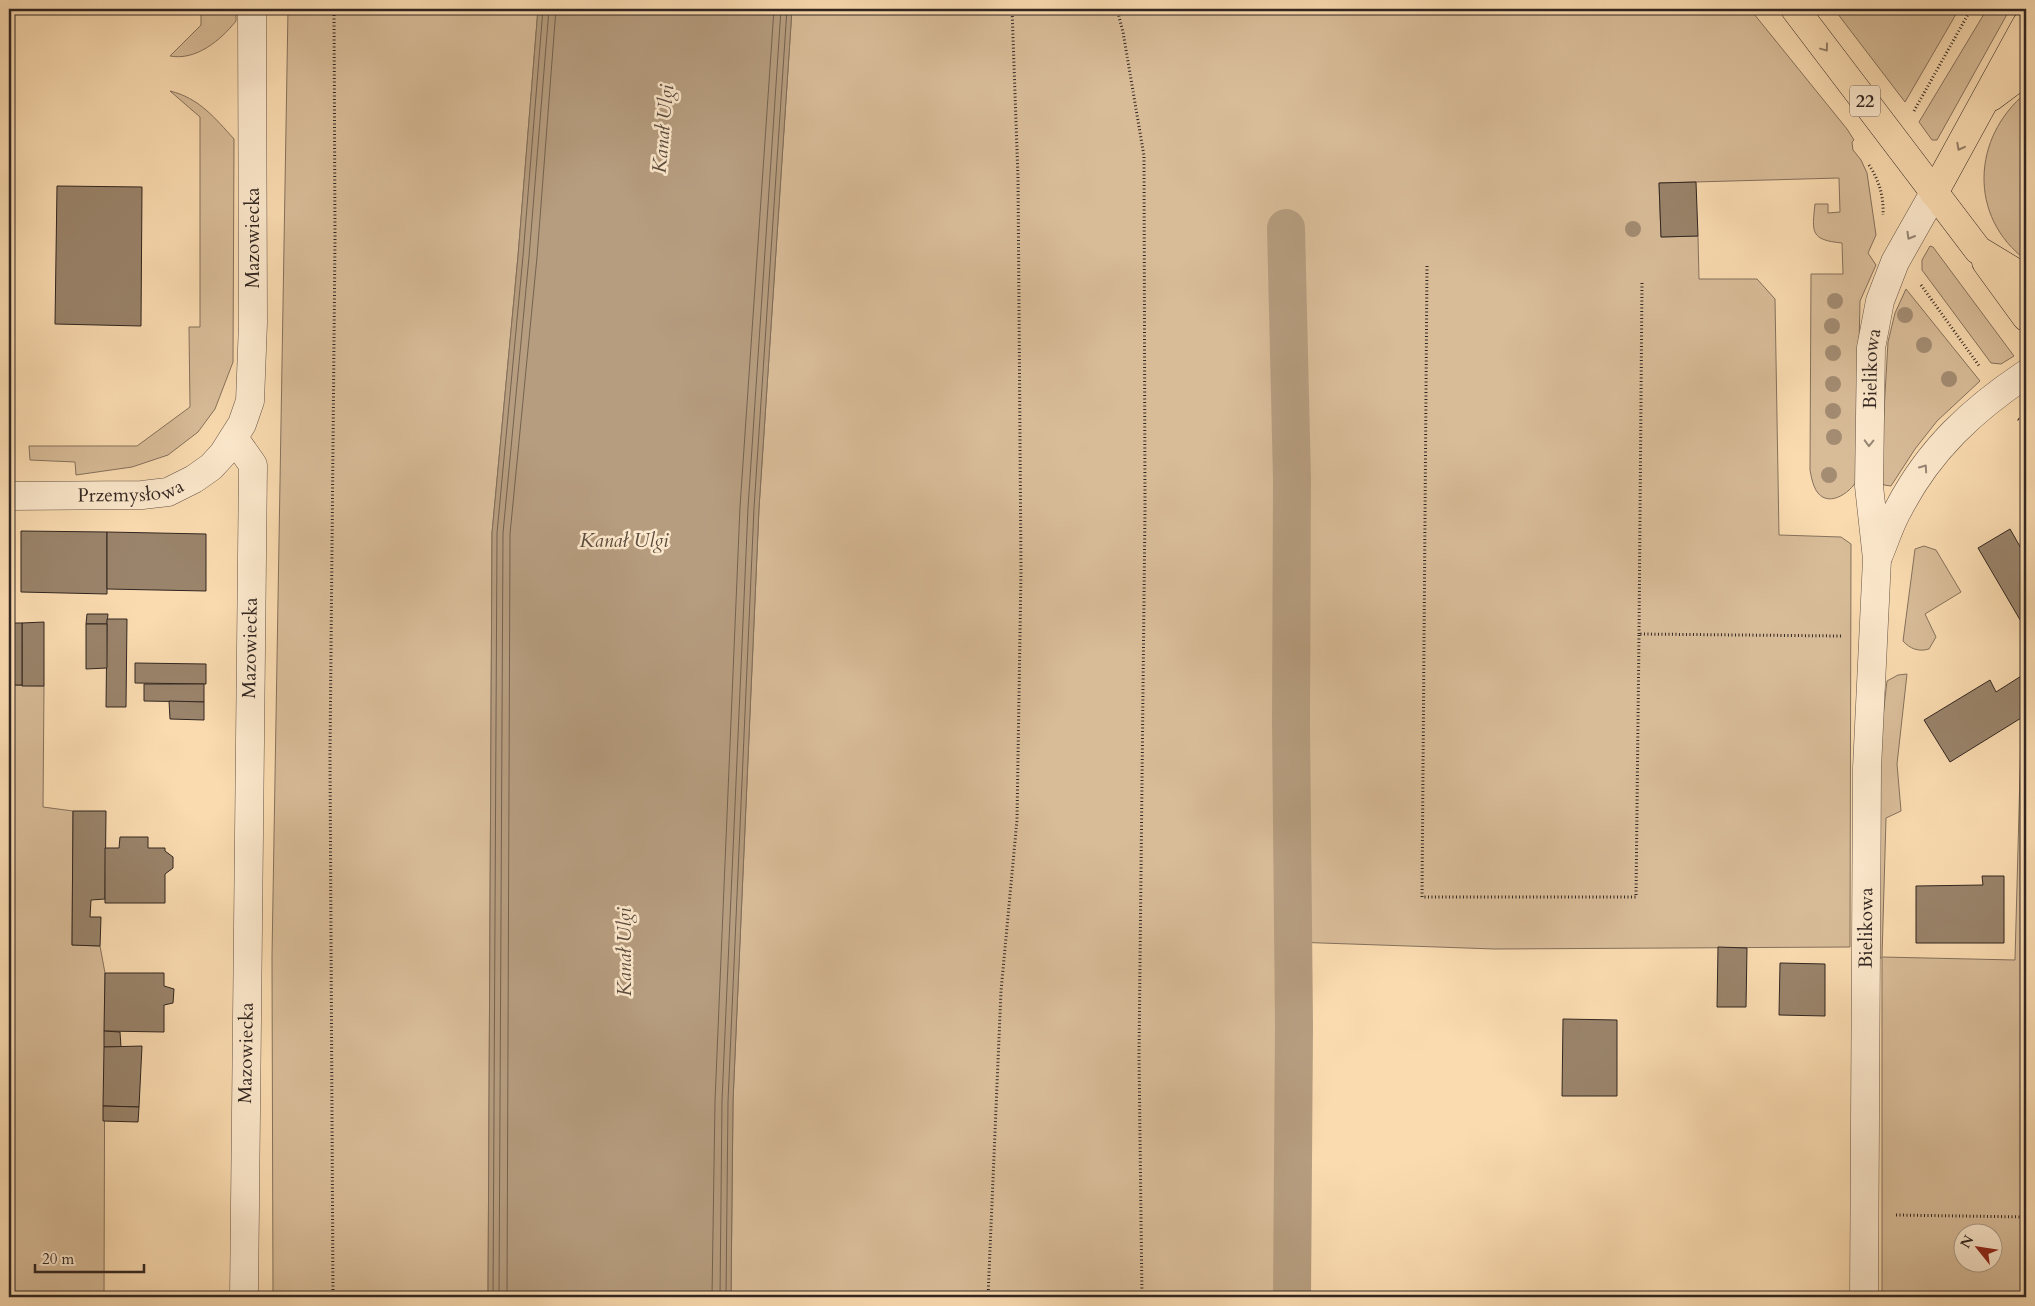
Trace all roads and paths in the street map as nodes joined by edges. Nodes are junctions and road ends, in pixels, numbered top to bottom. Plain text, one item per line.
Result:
1 (252, 9) edge
2 (334, 9) edge
3 (1012, 9) edge
4 (1117, 9) edge
5 (1795, 9) edge
6 (2026, 25) edge
7 (2026, 70) edge
8 (1982, 104) junction
9 (1934, 193) junction
10 (1978, 250) junction
11 (1428, 266) dead end
12 (2026, 280) edge
13 (1642, 283) dead end
14 (2026, 317) edge
15 (2026, 374) edge
16 (234, 438) junction
17 (9, 496) edge
18 (1877, 559) junction
19 (1639, 634) junction
20 (1873, 648) junction
21 (1865, 1214) junction
22 (2026, 1216) edge
23 (244, 1297) edge
24 (333, 1297) edge
25 (988, 1297) edge
26 (1142, 1297) edge
27 (1864, 1297) edge

1 - 16 street, Mazowiecka
2 - 24 path
3 - 25 path
4 - 26 path
5 -> 9 main road, 22
6 - 8 main road
7 - 8 main road
8 -> 9 main road
9 - 10 main road, 22
9 -> 18 street, Bielikowa
10 - 12 main road, 22
10 - 14 main road, 22
11 - 19 path
13 - 19 path
18 -> 15 street, Bielikowa
16 - 17 street, Przemysłowa
16 - 23 street, Mazowiecka
18 - 20 street, Bielikowa
19 - 20 path
20 - 21 street, Bielikowa
21 - 22 path
21 - 27 street, Bielikowa

